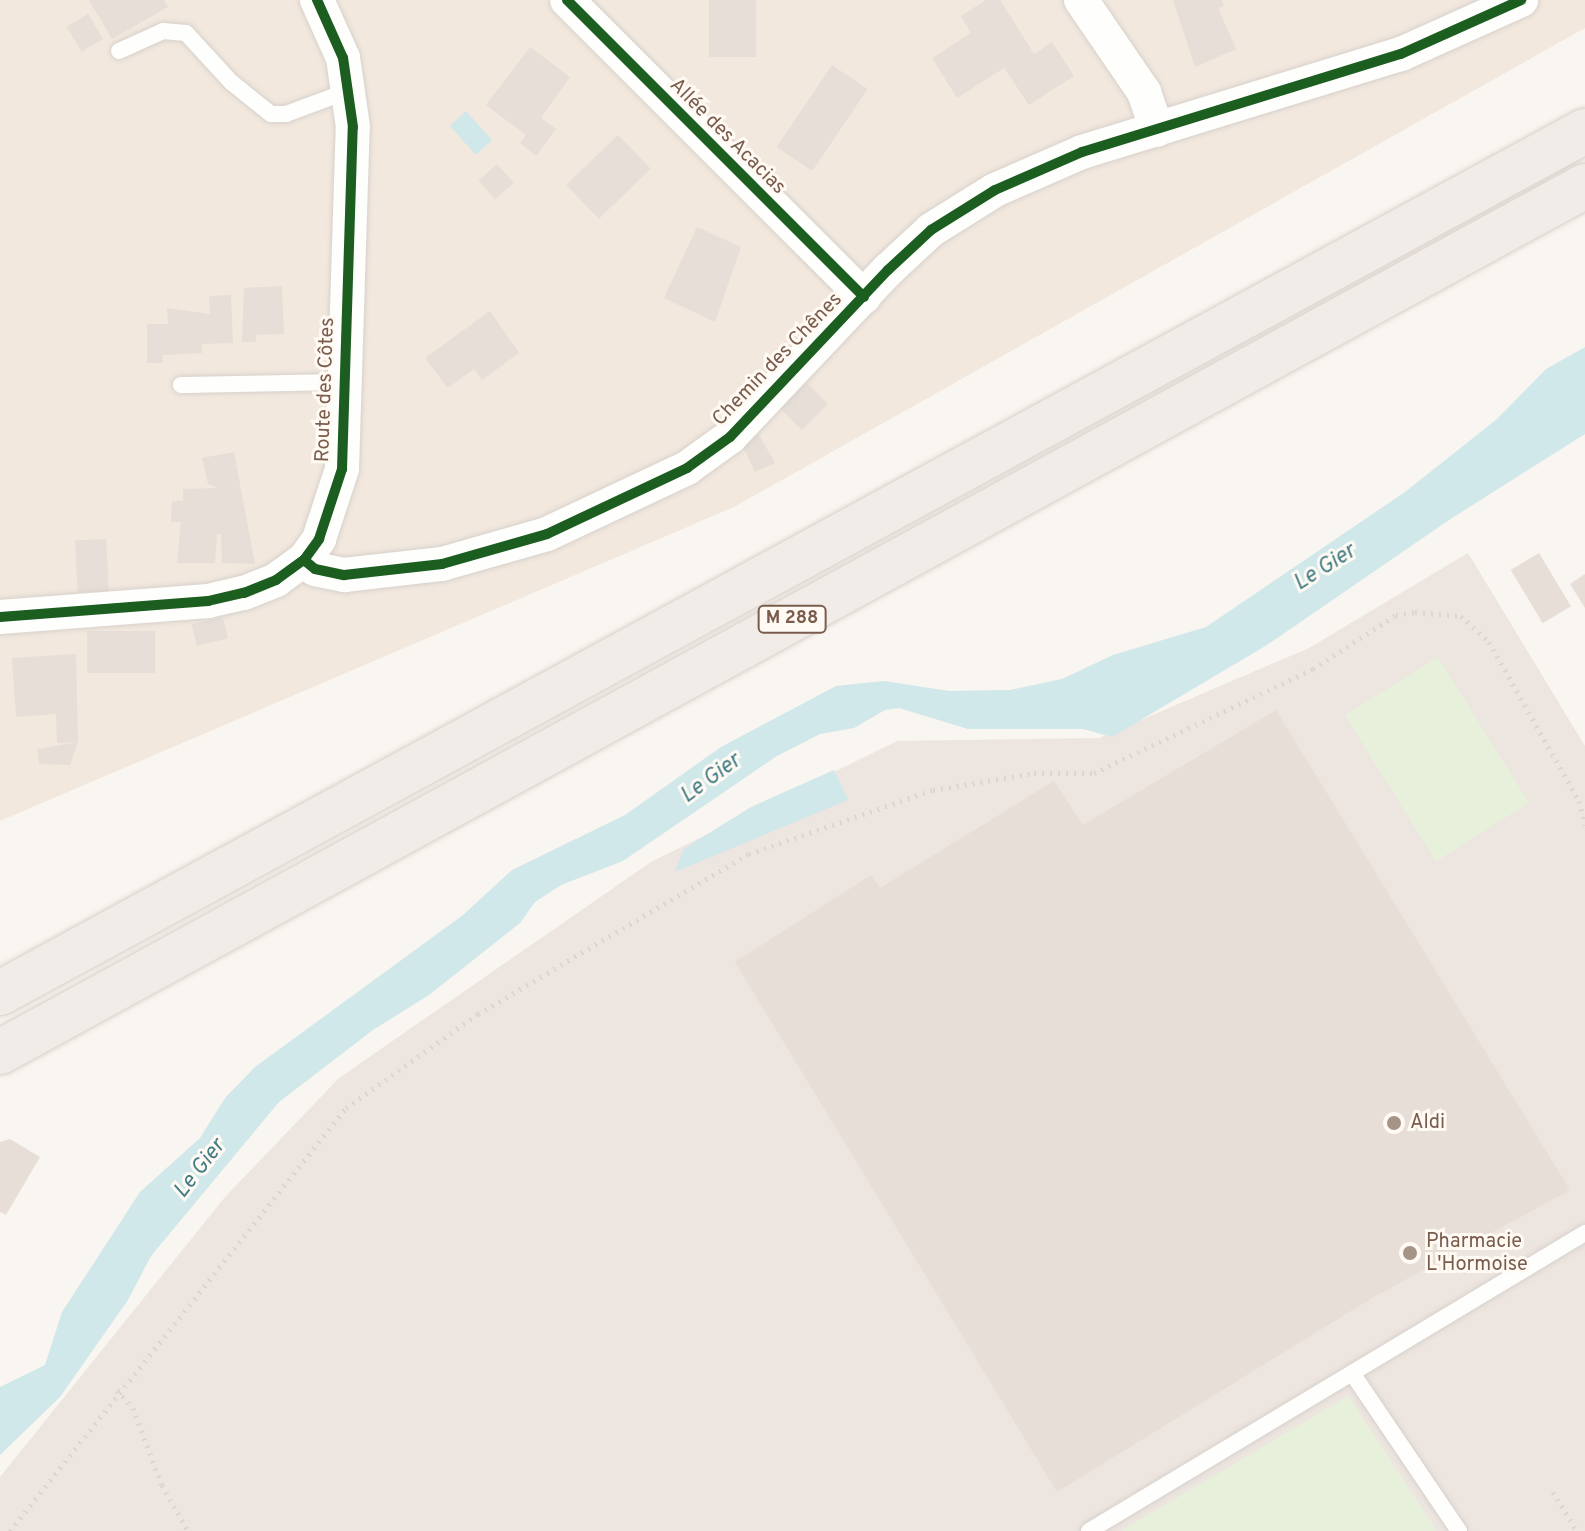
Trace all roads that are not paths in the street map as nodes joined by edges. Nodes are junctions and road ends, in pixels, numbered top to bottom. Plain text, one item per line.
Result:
1 (317, 0) edge
2 (567, 0) edge
3 (1081, 0) edge
4 (1521, 0) edge
5 (119, 51) dead end
6 (351, 90) junction
7 (1157, 130) junction
8 (1585, 131) edge
9 (1585, 186) edge
10 (864, 297) junction
11 (344, 382) junction
12 (181, 385) dead end
13 (304, 560) junction
14 (0, 617) edge
15 (0, 993) edge
16 (0, 1052) edge
17 (1585, 1233) edge
18 (1352, 1373) junction
19 (1089, 1531) edge
20 (1459, 1531) edge

1 - 6 street, Route des Côtes
2 - 10 street, Allée des Acacias
3 - 7 street
4 - 7 street, Chemin des Chênes
5 - 6 lane
6 - 11 street, Route des Côtes
7 - 10 street, Chemin des Chênes
8 - 15 highway, M 288
9 - 16 highway, M 288
10 - 13 street, Chemin des Chênes
11 - 12 lane
11 - 13 street, Route des Côtes
13 - 14 street, Route des Côtes
17 - 18 lane
18 - 19 lane
18 - 20 lane

